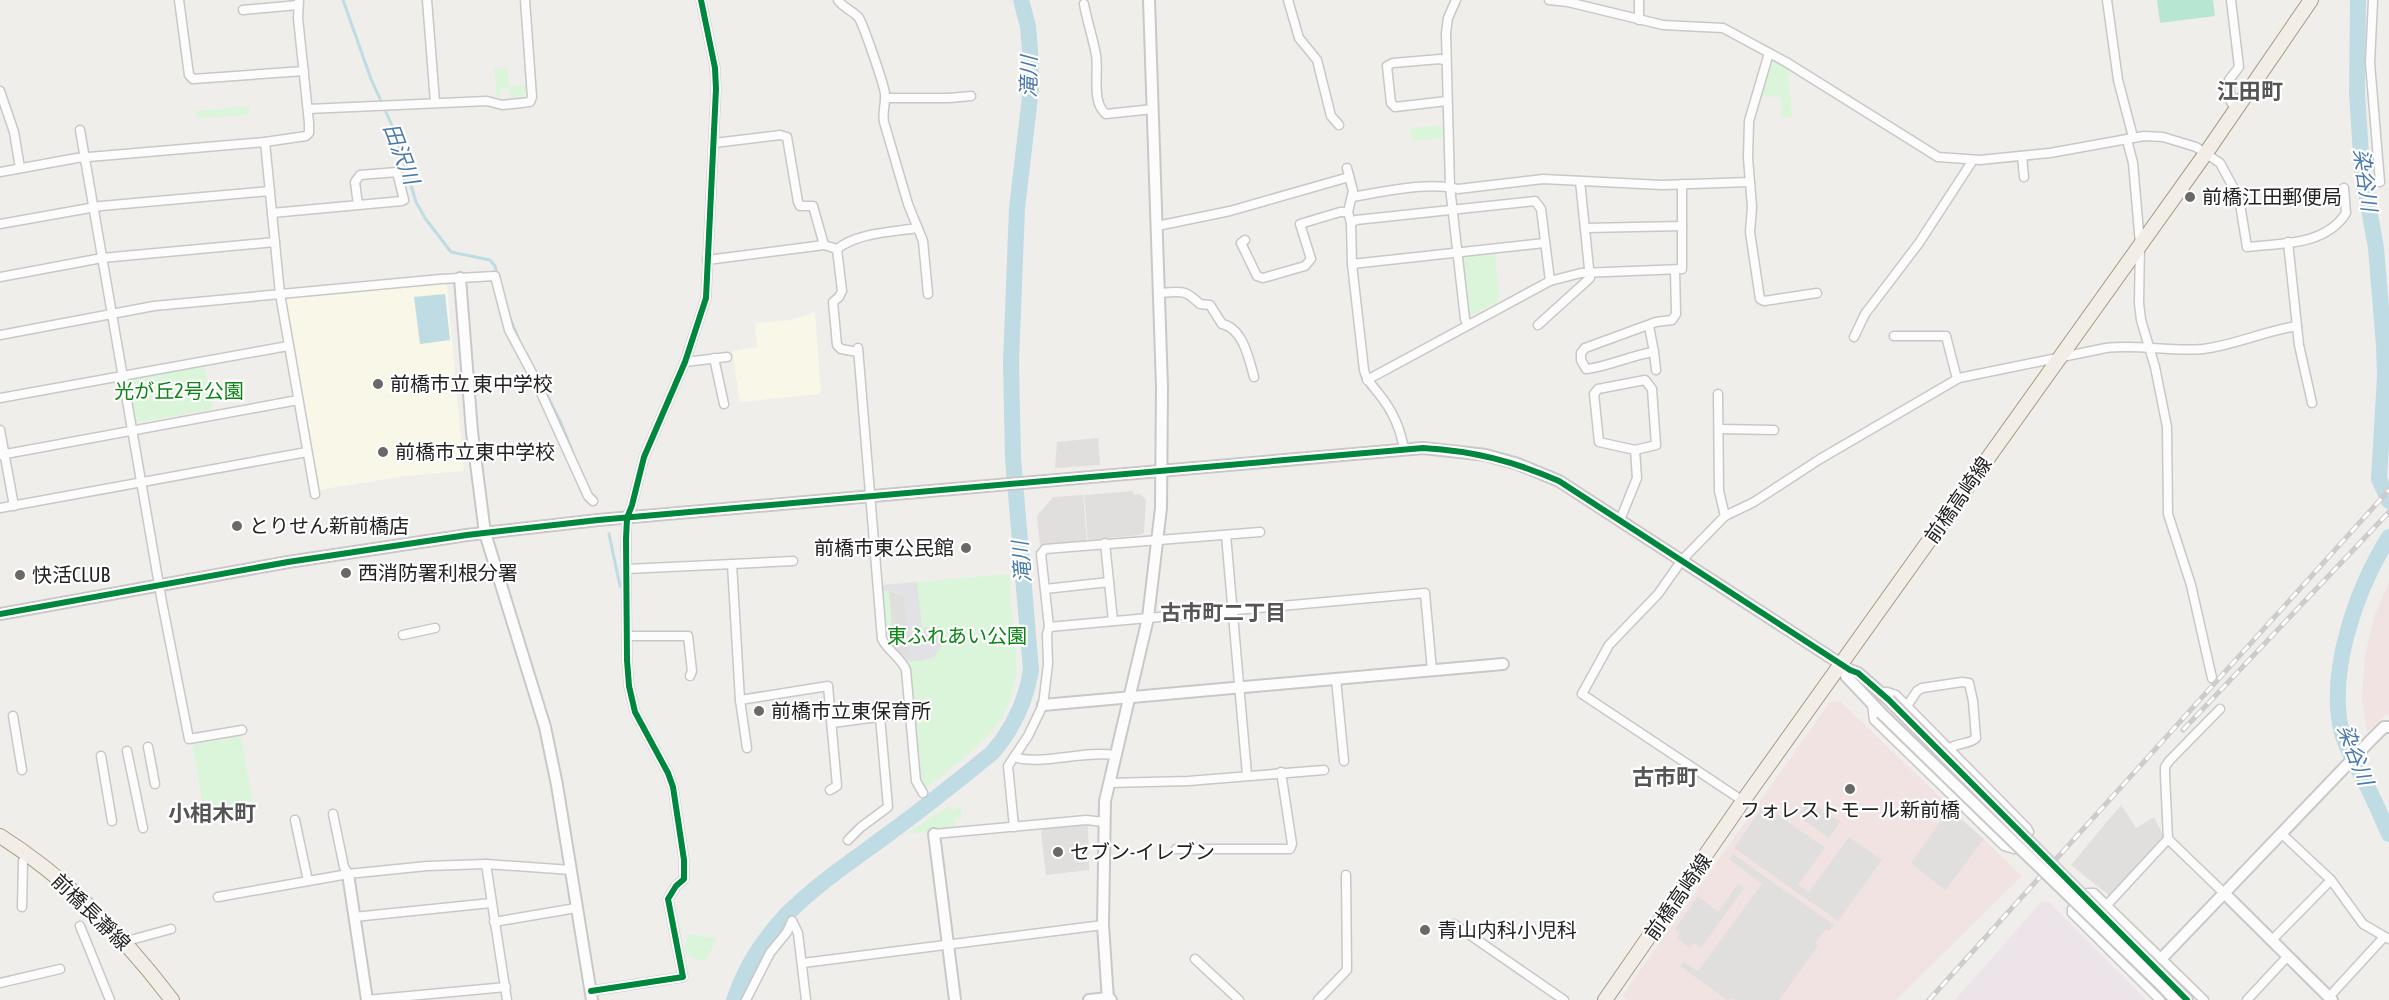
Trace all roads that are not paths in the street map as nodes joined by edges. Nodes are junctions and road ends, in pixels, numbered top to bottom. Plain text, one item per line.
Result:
1 (179, 0) edge
2 (427, 0) edge
3 (525, 0) edge
4 (701, 0) edge
5 (838, 0) edge
6 (1149, 0) edge
7 (1288, 0) edge
8 (1456, 0) edge
9 (1549, 0) edge
10 (1639, 0) edge
11 (2107, 0) edge
12 (2231, 0) edge
13 (2311, 0) edge
14 (2373, 0) edge
15 (298, 2) edge
16 (1084, 4) dead end
17 (243, 10) dead end
18 (1639, 20) junction
19 (1769, 53) junction
20 (1446, 61) junction
21 (304, 71) junction
22 (0, 91) edge
23 (971, 96) dead end
24 (886, 98) junction
25 (435, 102) junction
26 (1448, 102) junction
27 (308, 109) junction
28 (2236, 109) junction
29 (1153, 110) junction
30 (1339, 125) dead end
31 (80, 130) dead end
32 (2130, 139) junction
33 (265, 142) junction
34 (714, 143) junction
35 (2206, 153) junction
36 (2022, 156) junction
37 (84, 158) junction
38 (1973, 160) junction
39 (20, 168) junction
40 (0, 172) edge
41 (2024, 177) dead end
42 (1580, 181) junction
43 (1750, 182) junction
44 (2379, 182) dead end
45 (1682, 184) junction
46 (1450, 187) junction
47 (2344, 188) dead end
48 (270, 191) junction
49 (1352, 197) junction
50 (358, 205) junction
51 (93, 207) junction
52 (1453, 210) junction
53 (1348, 212) junction
54 (272, 213) junction
55 (1350, 223) junction
56 (0, 224) edge
57 (1157, 226) junction
58 (1682, 226) junction
59 (917, 228) junction
60 (1586, 228) junction
61 (1245, 240) dead end
62 (275, 242) junction
63 (2288, 242) junction
64 (1545, 243) junction
65 (2140, 244) junction
66 (824, 245) junction
67 (837, 249) junction
68 (1458, 252) junction
69 (102, 258) junction
70 (707, 260) junction
71 (1352, 264) junction
72 (1675, 270) junction
73 (1591, 272) junction
74 (0, 278) edge
75 (460, 278) junction
76 (1550, 281) junction
77 (1159, 293) junction
78 (1817, 293) dead end
79 (280, 294) junction
80 (928, 294) dead end
81 (112, 313) junction
82 (1467, 325) junction
83 (1538, 325) dead end
84 (1649, 326) junction
85 (2297, 326) junction
86 (0, 335) edge
87 (1894, 336) dead end
88 (1854, 337) dead end
89 (288, 346) junction
90 (2150, 350) junction
91 (1654, 352) junction
92 (2060, 356) junction
93 (727, 357) dead end
94 (714, 358) junction
95 (685, 362) junction
96 (1656, 370) dead end
97 (123, 376) junction
98 (1254, 377) dead end
99 (1957, 379) junction
100 (1368, 380) junction
101 (1718, 394) dead end
102 (0, 398) edge
103 (298, 400) junction
104 (724, 404) dead end
105 (2312, 404) dead end
106 (1720, 429) junction
107 (0, 430) edge
108 (1774, 430) dead end
109 (132, 431) junction
110 (1404, 450) junction
111 (1635, 450) junction
112 (307, 452) junction
113 (2, 455) edge
114 (1161, 473) junction
115 (142, 482) junction
116 (315, 494) dead end
117 (870, 496) junction
118 (593, 501) dead end
119 (14, 506) junction
120 (0, 508) edge
121 (1725, 516) junction
122 (627, 518) junction
123 (1620, 520) junction
124 (1260, 532) dead end
125 (485, 533) junction
126 (1226, 535) junction
127 (1158, 539) junction
128 (1105, 543) junction
129 (1682, 560) junction
130 (793, 561) dead end
131 (732, 564) junction
132 (627, 569) junction
133 (1109, 582) junction
134 (160, 586) junction
135 (1045, 589) junction
136 (1232, 611) junction
137 (0, 614) edge
138 (1148, 618) junction
139 (1113, 621) junction
140 (1049, 627) junction
141 (435, 628) dead end
142 (403, 635) dead end
143 (627, 636) junction
144 (1503, 664) dead end
145 (1841, 664) junction
146 (1432, 670) junction
147 (690, 676) dead end
148 (2212, 678) dead end
149 (1336, 679) junction
150 (1239, 688) junction
151 (1131, 696) junction
152 (1885, 696) junction
153 (740, 700) junction
154 (1872, 704) junction
155 (1043, 705) junction
156 (1907, 706) junction
157 (2220, 709) dead end
158 (909, 713) junction
159 (13, 716) dead end
160 (880, 717) junction
161 (832, 723) junction
162 (2389, 727) edge
163 (242, 730) dead end
164 (148, 747) dead end
165 (747, 748) dead end
166 (1949, 749) junction
167 (128, 751) dead end
168 (1115, 755) junction
169 (101, 756) dead end
170 (1014, 758) junction
171 (1344, 761) dead end
172 (22, 770) dead end
173 (1324, 770) dead end
174 (1281, 772) junction
175 (1247, 775) junction
176 (1109, 783) junction
177 (155, 784) dead end
178 (830, 790) dead end
179 (923, 793) dead end
180 (1743, 801) junction
181 (333, 814) dead end
182 (295, 820) dead end
183 (112, 821) dead end
184 (1104, 822) junction
185 (1014, 827) junction
186 (143, 828) dead end
187 (934, 834) joint
188 (2282, 834) junction
189 (0, 836) edge
190 (2168, 839) junction
191 (848, 840) dead end
192 (1176, 849) dead end
193 (26, 854) junction
194 (486, 864) junction
195 (571, 870) junction
196 (348, 874) junction
197 (1346, 875) dead end
198 (2331, 880) junction
199 (308, 881) junction
200 (2225, 894) junction
201 (218, 897) dead end
202 (491, 903) junction
203 (2106, 906) junction
204 (22, 907) dead end
205 (576, 908) junction
206 (354, 917) junction
207 (494, 922) junction
208 (1454, 924) dead end
209 (1103, 925) junction
210 (80, 926) dead end
211 (171, 929) dead end
212 (2387, 938) edge
213 (2272, 940) junction
214 (123, 942) junction
215 (949, 946) junction
216 (2288, 956) junction
217 (2162, 958) junction
218 (1195, 959) dead end
219 (803, 963) junction
220 (60, 969) dead end
221 (0, 983) edge
222 (2167, 986) junction
223 (506, 987) junction
224 (592, 995) edge
225 (1610, 998) edge
226 (2331, 998) edge
227 (1109, 999) edge
228 (110, 1000) edge
229 (172, 1000) edge
230 (367, 1000) edge
231 (507, 1000) edge
232 (746, 1000) edge
233 (806, 1000) edge
234 (955, 1000) edge
235 (1089, 1000) edge
236 (1239, 1000) edge
237 (1318, 1000) edge
238 (1564, 1000) edge
239 (2160, 1000) edge
240 (2175, 1000) edge
241 (2187, 1000) edge
242 (2204, 1000) edge
243 (2247, 1000) edge

1 - 21 street
2 - 25 street
3 - 25 street
4 - 34 street
5 - 24 street
6 - 29 street
7 - 30 street
8 - 20 street
9 - 18 street
10 - 18 street
11 - 32 street
12 - 28 street
13 - 28 main road, 前橋高崎線
14 - 44 street
15 - 17 street
15 - 21 street
16 - 29 street
18 - 19 street
19 - 38 street
19 - 43 street
20 - 26 street
20 - 26 street
21 - 27 street
22 - 39 street
23 - 24 street
24 - 59 street
25 - 27 street
26 - 46 street
27 - 33 street
28 - 35 main road, 前橋高崎線
29 - 57 street
31 - 37 street
32 - 35 street
32 - 36 street
32 - 65 street
33 - 37 street
33 - 48 street
34 - 66 street
34 - 70 street
35 - 63 street
35 - 65 main road, 前橋高崎線
36 - 38 street
36 - 41 street
37 - 39 street
37 - 51 street
38 - 88 street
39 - 40 street
42 - 45 street
42 - 46 street
42 - 60 street
43 - 45 street
43 - 78 street
45 - 58 street
46 - 49 street
46 - 52 street
47 - 63 street
48 - 51 street
48 - 54 street
49 - 53 street
49 - 57 street
50 - 50 street
50 - 54 street
51 - 56 street
51 - 69 street
52 - 55 street
52 - 64 street
52 - 68 street
53 - 55 street
53 - 61 street
54 - 62 street
55 - 71 street
57 - 77 street
58 - 60 street
58 - 72 street
59 - 67 street
59 - 80 street
60 - 73 street
62 - 69 street
62 - 79 street
63 - 85 street
64 - 68 street
64 - 76 street
65 - 90 street
65 - 92 main road, 前橋高崎線
66 - 67 street
66 - 70 street
67 - 117 street
68 - 71 street
68 - 82 street
69 - 74 street
69 - 81 street
70 - 95 street
71 - 100 street
72 - 73 street
72 - 84 street
73 - 76 street
73 - 83 street
75 - 79 street
75 - 118 street
75 - 125 street
76 - 82 street
77 - 98 street
77 - 114 street
79 - 81 street
79 - 89 street
81 - 86 street
81 - 97 street
82 - 100 street
84 - 91 street
84 - 91 street
85 - 90 street
85 - 105 street
87 - 99 street
89 - 97 street
89 - 103 street
90 - 92 street
90 - 148 street
91 - 96 street
92 - 99 street
92 - 145 main road, 前橋高崎線
93 - 94 street
94 - 95 street
94 - 104 street
95 - 122 street
97 - 102 street
97 - 109 street
99 - 121 street
100 - 110 street
101 - 106 street
103 - 109 street
103 - 112 street
106 - 108 street
106 - 121 street
107 - 113 street
109 - 113 street
109 - 115 street
110 - 114 street
110 - 123 street
111 - 111 street
111 - 123 street
112 - 115 street
112 - 116 street
113 - 119 street
114 - 117 street
114 - 127 street
115 - 119 street
115 - 134 street
117 - 122 street
117 - 158 street
119 - 120 street
121 - 129 street
122 - 125 street
122 - 132 street
123 - 129 street
124 - 126 street
125 - 134 street
125 - 195 street
126 - 127 street
126 - 136 street
127 - 128 street
127 - 138 street
128 - 133 street
128 - 135 street
129 - 145 street
129 - 180 street
130 - 131 street
131 - 132 street
131 - 153 street
132 - 143 street
133 - 135 street
133 - 139 street
134 - 137 street
134 - 163 street
135 - 140 street
136 - 138 street
136 - 146 street
136 - 150 street
138 - 139 street
138 - 151 street
139 - 140 street
140 - 155 street
141 - 142 street
143 - 147 street
143 - 224 street
144 - 146 street
145 - 152 street
145 - 154 street
145 - 180 main road, 前橋高崎線
146 - 149 street
149 - 150 street
149 - 171 street
150 - 151 street
150 - 175 street
151 - 155 street
151 - 168 street
152 - 156 street
152 - 222 street, bridge
153 - 161 street
153 - 165 street
154 - 166 street
154 - 222 street, bridge
155 - 170 street
156 - 166 street
156 - 166 street
157 - 190 street
158 - 160 street
158 - 179 street
159 - 172 street
160 - 161 street
160 - 191 street
161 - 178 street
162 - 188 street
164 - 177 street
167 - 186 street
168 - 170 street
168 - 176 street
169 - 183 street
170 - 185 street
173 - 174 street
174 - 175 street
174 - 192 street
175 - 176 street
176 - 184 street
180 - 225 main road, 前橋高崎線
181 - 196 street
182 - 199 street
184 - 185 street
184 - 209 street
185 - 187 street
187 - 215 street
188 - 198 street
188 - 200 street
189 - 193 main road, 前橋長瀞線
190 - 200 street
190 - 203 street
193 - 204 street
193 - 214 main road, 前橋長瀞線
194 - 195 street
194 - 196 street
194 - 202 street
195 - 205 street
196 - 199 street
196 - 206 street
197 - 237 street
198 - 212 street
198 - 213 street
199 - 201 street
200 - 213 street
200 - 217 street
202 - 206 street
202 - 207 street
203 - 217 street
203 - 239 street
205 - 207 street
205 - 224 street
206 - 230 street
207 - 223 street
208 - 238 street
209 - 215 street
209 - 227 street
210 - 228 street
211 - 214 street
212 - 226 street
213 - 216 street
214 - 229 main road, 前橋長瀞線
215 - 219 street
215 - 234 street
216 - 226 street
216 - 243 street
217 - 242 street
218 - 236 street
219 - 232 street
219 - 233 street
220 - 221 street
222 - 240 street
222 - 241 street
223 - 230 street
223 - 231 street
227 - 235 street

